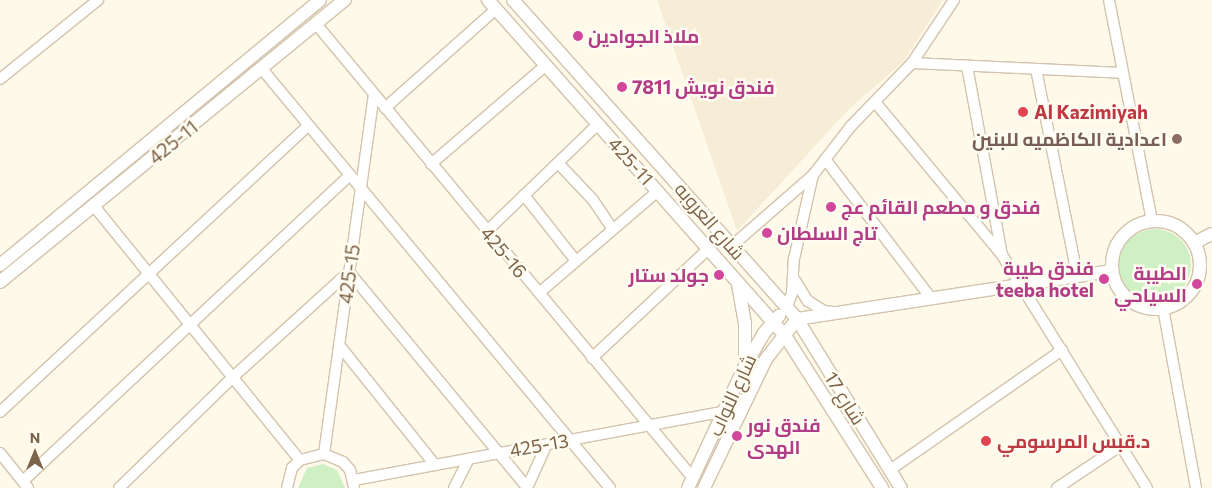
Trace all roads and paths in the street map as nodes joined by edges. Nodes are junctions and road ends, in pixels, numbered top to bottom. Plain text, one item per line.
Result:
1 (98, 0) edge
2 (320, 0) edge
3 (345, 0) edge
4 (512, 0) edge
5 (954, 0) edge
6 (1109, 0) edge
7 (492, 4) edge
8 (317, 25) junction
9 (912, 63) junction
10 (546, 65) junction
11 (967, 66) junction
12 (262, 69) junction
13 (1036, 69) junction
14 (1122, 73) junction
15 (0, 79) edge
16 (374, 95) junction
17 (875, 102) junction
18 (385, 108) junction
19 (598, 124) junction
20 (308, 126) junction
21 (825, 159) junction
22 (558, 163) junction
23 (431, 164) junction
24 (350, 175) junction
25 (814, 175) junction
26 (361, 189) junction
27 (658, 191) junction
28 (524, 195) junction
29 (94, 206) junction
30 (1152, 221) junction
31 (612, 228) junction
32 (487, 230) junction
33 (1212, 234) edge
34 (1194, 243) junction
35 (734, 244) dead end
36 (709, 248) junction
37 (1002, 255) junction
38 (576, 261) junction
39 (0, 265) edge
40 (1112, 271) junction
41 (349, 272) junction
42 (149, 275) junction
43 (1077, 275) junction
44 (793, 278) junction
45 (738, 281) junction
46 (0, 282) edge
47 (1022, 284) junction
48 (539, 293) junction
49 (931, 298) junction
50 (1163, 308) junction
51 (786, 309) junction
52 (840, 312) junction
53 (797, 320) junction
54 (774, 321) junction
55 (191, 327) junction
56 (784, 334) junction
57 (339, 346) junction
58 (1062, 350) junction
59 (592, 358) junction
60 (745, 366) junction
61 (233, 377) junction
62 (725, 411) junction
63 (0, 412) edge
64 (648, 425) junction
65 (570, 440) junction
66 (547, 444) junction
67 (1120, 446) junction
68 (0, 453) edge
69 (498, 453) junction
70 (324, 454) junction
71 (468, 458) junction
72 (300, 460) junction
73 (435, 465) junction
74 (890, 470) junction
75 (690, 483) edge
76 (354, 484) edge
77 (26, 485) edge
78 (606, 486) edge
79 (527, 487) edge
80 (119, 488) edge
81 (286, 488) edge
82 (454, 488) edge
83 (704, 488) edge
84 (882, 488) edge
85 (901, 488) edge
86 (1057, 488) edge
87 (1147, 488) edge
88 (1196, 488) edge

1 - 15 street
2 - 39 street, 425-11
3 - 8 street, 425-11
4 - 51 street, شارع العروبه
5 - 9 street
6 - 14 street
7 - 10 street, 425-11
7 - 18 street
8 - 12 street, 425-11
8 - 16 street, 425-16
9 - 11 street
9 - 17 street
10 - 19 street, 425-11
10 - 23 street
11 - 13 street
11 - 37 street
12 - 20 street
12 - 29 street, 425-11
13 - 14 street
13 - 43 street
14 - 30 street
16 - 18 street, 425-16
16 - 26 street, 425-15
17 - 21 street
17 - 37 street
18 - 23 street, 425-16
19 - 22 street
19 - 27 street, 425-11
20 - 24 street
20 - 42 street
21 - 25 street
21 - 49 street
22 - 28 street
22 - 31 street
23 - 32 street, 425-16
24 - 26 street
24 - 55 street
25 - 35 street
25 - 44 street
26 - 41 street, 425-15
26 - 65 street
27 - 31 street
27 - 36 street, 425-11
28 - 32 street
28 - 38 street
29 - 42 street
29 - 46 street, 425-11
30 - 34 street
30 - 40 street
31 - 38 street
32 - 48 street, 425-16
33 - 34 street
34 - 50 street
36 - 45 street, 425-11
36 - 59 street
37 - 47 street
38 - 48 street
40 - 43 street
40 - 50 street
41 - 57 street, 425-15
41 - 61 street
41 - 69 street
42 - 55 street
42 - 63 street
43 - 47 street
44 - 51 street
44 - 52 street
45 - 54 street, 425-11
45 - 60 street
47 - 49 street
47 - 58 street
48 - 59 street, 425-16
49 - 52 street
50 - 88 street
51 - 53 street, شارع 17
51 - 54 street, شارع النواب
52 - 53 street
53 - 56 street, شارع النواب
53 - 74 street, شارع 17
54 - 56 street, شارع 17
54 - 60 street, شارع النواب
55 - 61 street
55 - 77 street
56 - 83 street, شارع النواب
56 - 84 street, شارع 17
57 - 70 street, 425-15
57 - 73 street
58 - 67 street
58 - 74 street
59 - 64 street, 425-16
60 - 62 street, شارع النواب
61 - 72 street
61 - 80 street
62 - 64 street, 425-13
62 - 75 street, شارع النواب
64 - 65 street, 425-13
64 - 75 street, 425-16
65 - 66 street, 425-13
65 - 78 street
66 - 69 street, 425-13
66 - 79 street
67 - 86 street
67 - 87 street
68 - 77 street
69 - 71 street, 425-13
69 - 79 street
70 - 72 street
70 - 76 street
71 - 73 street, 425-13
71 - 82 street
72 - 81 street
73 - 76 street, 425-13
74 - 85 street, شارع 17

